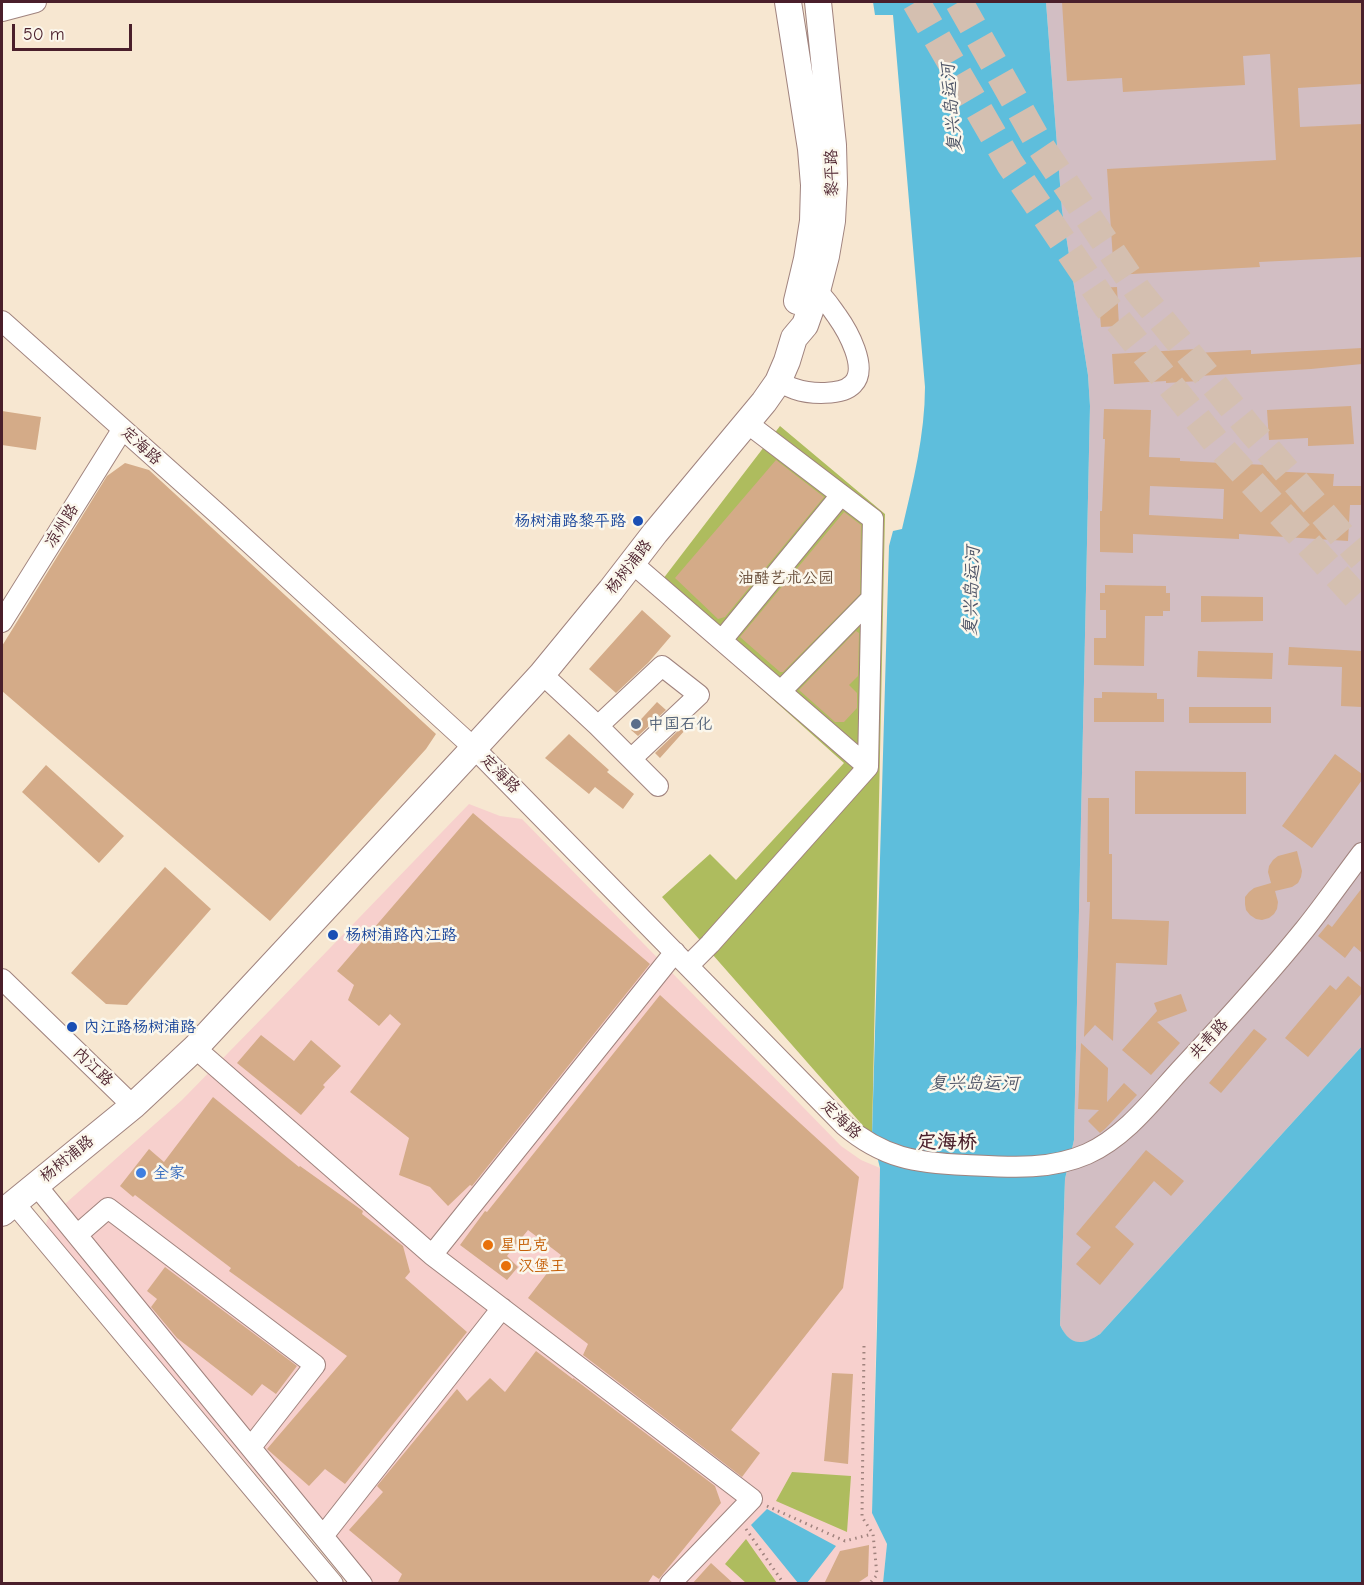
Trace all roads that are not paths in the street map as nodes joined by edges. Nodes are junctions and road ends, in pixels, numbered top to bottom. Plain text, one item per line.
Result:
1 (36, 2) edge
2 (788, 2) edge
3 (818, 2) edge
4 (2, 11) edge
5 (809, 288) junction
6 (2, 321) edge
7 (778, 382) junction
8 (747, 423) junction
9 (122, 430) junction
10 (841, 495) junction
11 (632, 563) junction
12 (871, 599) junction
13 (2, 622) edge
14 (722, 640) junction
15 (542, 674) junction
16 (781, 691) junction
17 (598, 726) junction
18 (474, 748) junction
19 (631, 759) junction
20 (868, 767) junction
21 (658, 786) dead end
22 (1362, 853) edge
23 (682, 958) junction
24 (2, 979) edge
25 (195, 1048) junction
26 (133, 1106) junction
27 (1016, 1167) joint
28 (36, 1185) junction
29 (8, 1208) edge
30 (77, 1235) junction
31 (432, 1255) junction
32 (502, 1308) junction
33 (250, 1447) junction
34 (323, 1536) junction
35 (333, 1584) edge
36 (363, 1584) edge
37 (670, 1584) edge

1 - 4 street
2 - 5 main road, 黎平路
3 - 5 main road, 黎平路
5 - 7 main road, 黎平路
5 - 7 street
6 - 9 street, 定海路
7 - 8 main road, 杨树浦路
8 - 10 street
8 - 11 main road, 杨树浦路
9 - 13 street, 凉州路
9 - 18 street, 定海路
10 - 12 street
10 - 14 street
11 - 14 street
11 - 15 main road, 杨树浦路
12 - 16 street
12 - 20 street
14 - 16 street
15 - 17 street
15 - 18 main road, 杨树浦路
16 - 20 street
17 - 19 street
17 - 19 street
18 - 23 street, 定海路
18 - 25 main road, 杨树浦路
19 - 21 street
20 - 23 street
22 - 27 street, 共青路
23 - 27 street, 定海路
23 - 31 street
24 - 26 street, 内江路
25 - 26 main road, 杨树浦路
25 - 31 street
26 - 28 main road, 杨树浦路
28 - 29 main road, 杨树浦路
28 - 30 street
29 - 35 street
30 - 33 street
30 - 33 street
31 - 32 street
32 - 34 street
32 - 37 street
33 - 34 street
34 - 36 street

